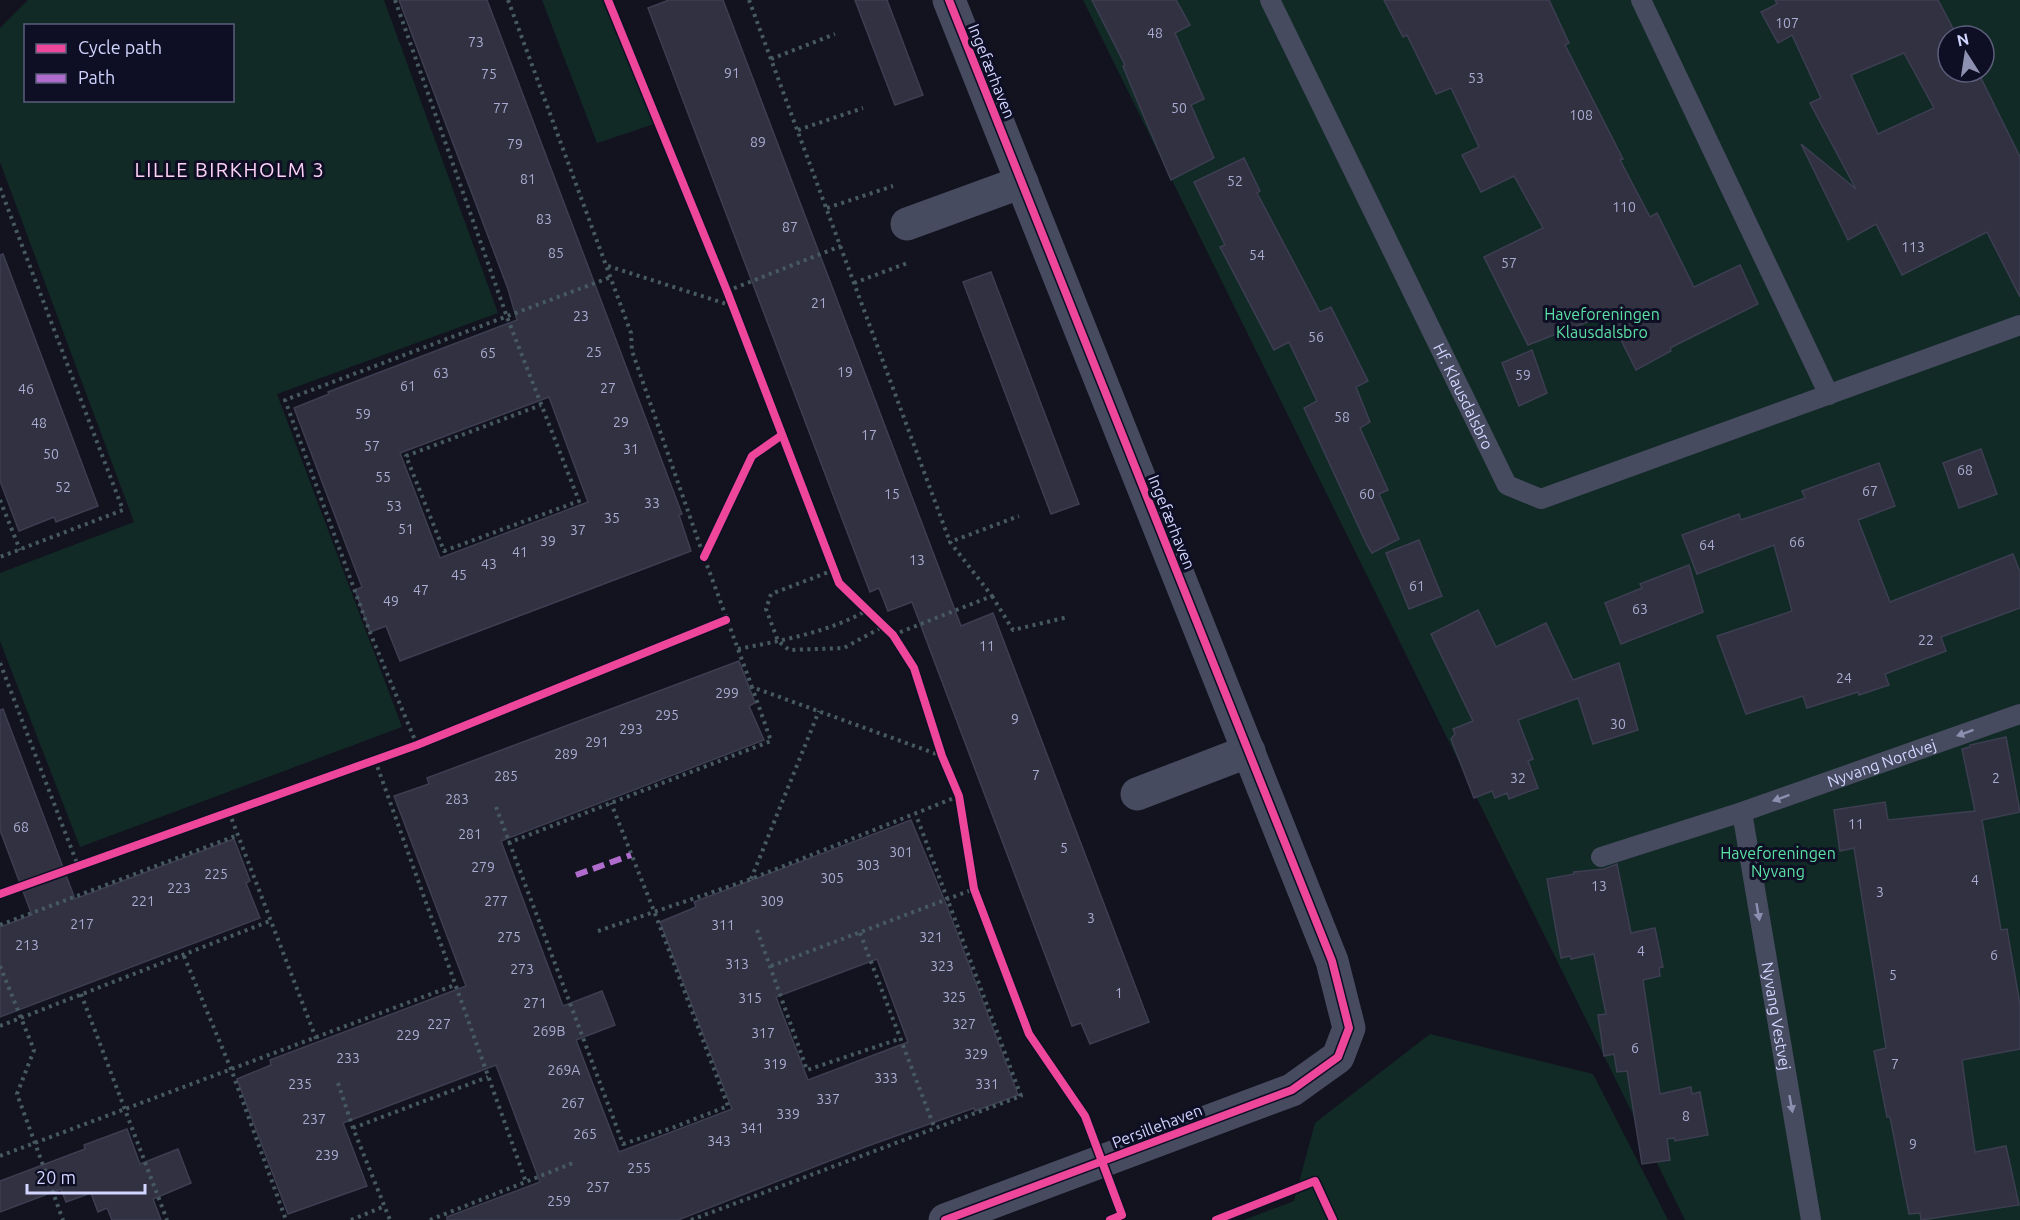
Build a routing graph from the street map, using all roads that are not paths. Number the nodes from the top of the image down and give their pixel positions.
1 (949, 0) edge
2 (1270, 0) edge
3 (1641, 0) edge
4 (1022, 183) junction
5 (908, 224) dead end
6 (2020, 325) edge
7 (1829, 395) junction
8 (2020, 714) edge
9 (1249, 751) junction
10 (1137, 794) dead end
11 (1742, 812) junction
12 (1601, 857) dead end
13 (1338, 1057) joint
14 (945, 1220) edge
15 (1811, 1220) edge

1 - 4 street, Ingefærhaven
2 - 7 lane, Hf. Klausdalsbro
3 - 7 lane
4 - 5 street
4 - 9 street, Ingefærhaven
6 - 7 lane, Hf. Klausdalsbro
8 -> 11 lane, Nyvang Nordvej
9 - 10 street
9 - 13 street, Ingefærhaven
11 - 12 lane, Nyvang Nordvej
11 -> 15 lane, Nyvang Vestvej
13 - 14 street, Persillehaven

